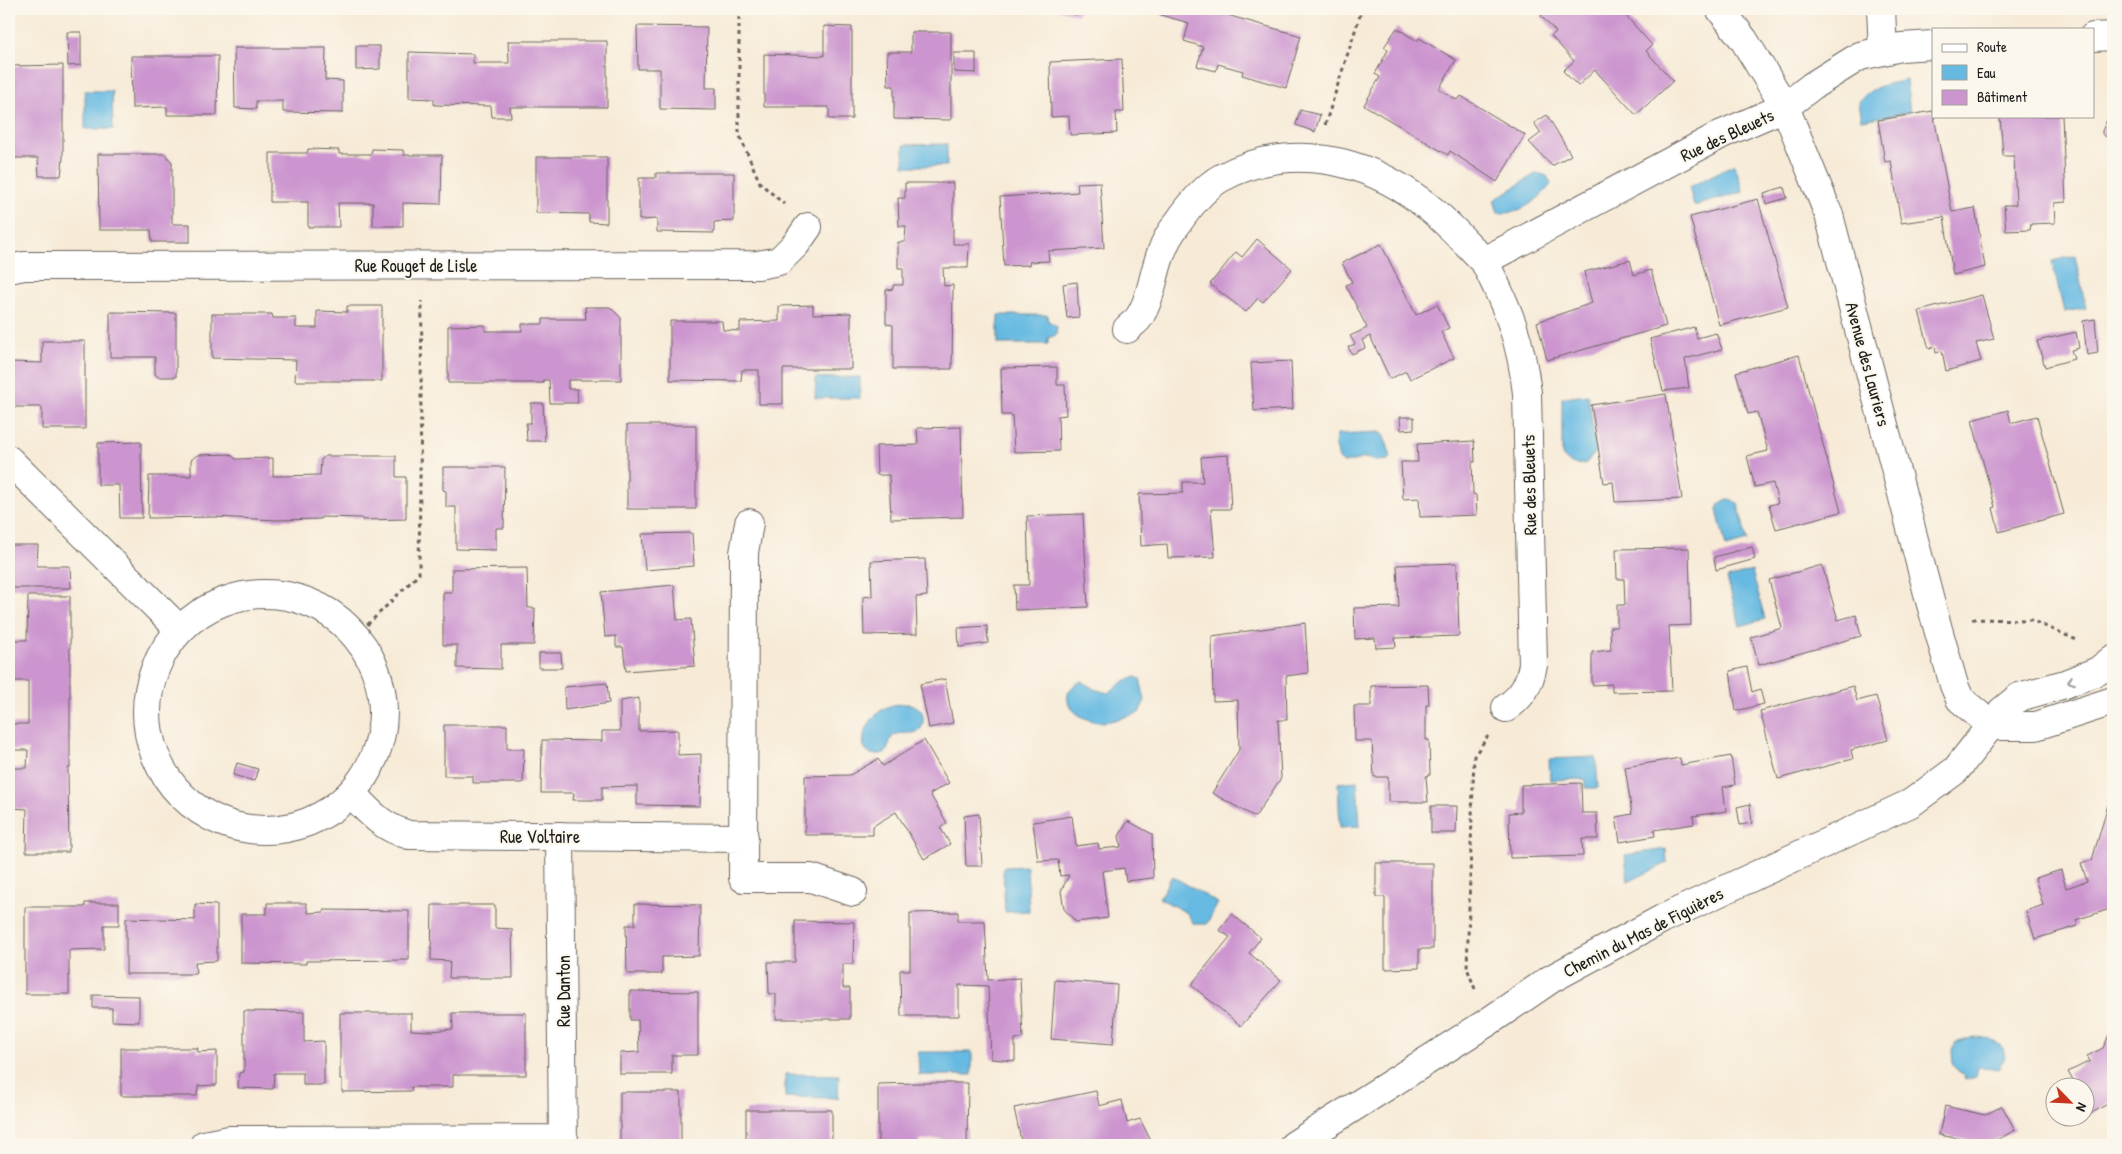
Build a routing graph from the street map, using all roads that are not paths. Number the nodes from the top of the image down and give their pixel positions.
1 (1720, 9) edge
2 (1881, 9) edge
3 (2113, 36) edge
4 (2094, 37) edge
5 (1932, 45) edge
6 (1883, 51) junction
7 (1785, 107) junction
8 (808, 227) road end
9 (1484, 261) junction
10 (9, 270) edge
11 (1127, 329) dead end
12 (9, 460) edge
13 (749, 522) dead end
14 (180, 630) junction
15 (2113, 659) edge
16 (2113, 701) edge
17 (1506, 708) road end
18 (1992, 726) junction
19 (352, 794) junction
20 (560, 836) junction
21 (744, 838) junction
22 (854, 892) dead end
23 (564, 1142) edge
24 (204, 1145) edge
25 (1294, 1145) edge

1 - 7 street, Avenue des Lauriers
2 - 6 street
3 - 4 street
5 - 6 street, Rue des Bleuets
6 - 7 street, Rue des Bleuets
7 - 9 street, Rue des Bleuets
7 - 18 street, Avenue des Lauriers
8 - 10 street, Rue Rouget de Lisle
9 - 11 street, Rue des Bleuets
9 - 17 street, Rue des Bleuets
12 - 14 street
13 - 21 street
14 - 19 street
14 - 19 street
15 -> 18 street, Chemin du Mas de Figuières
16 - 18 street
18 - 25 street, Chemin du Mas de Figuières
19 - 20 street, Rue Voltaire
20 - 21 street, Rue Voltaire
20 - 23 street, Rue Danton
21 - 22 street
23 - 24 street

